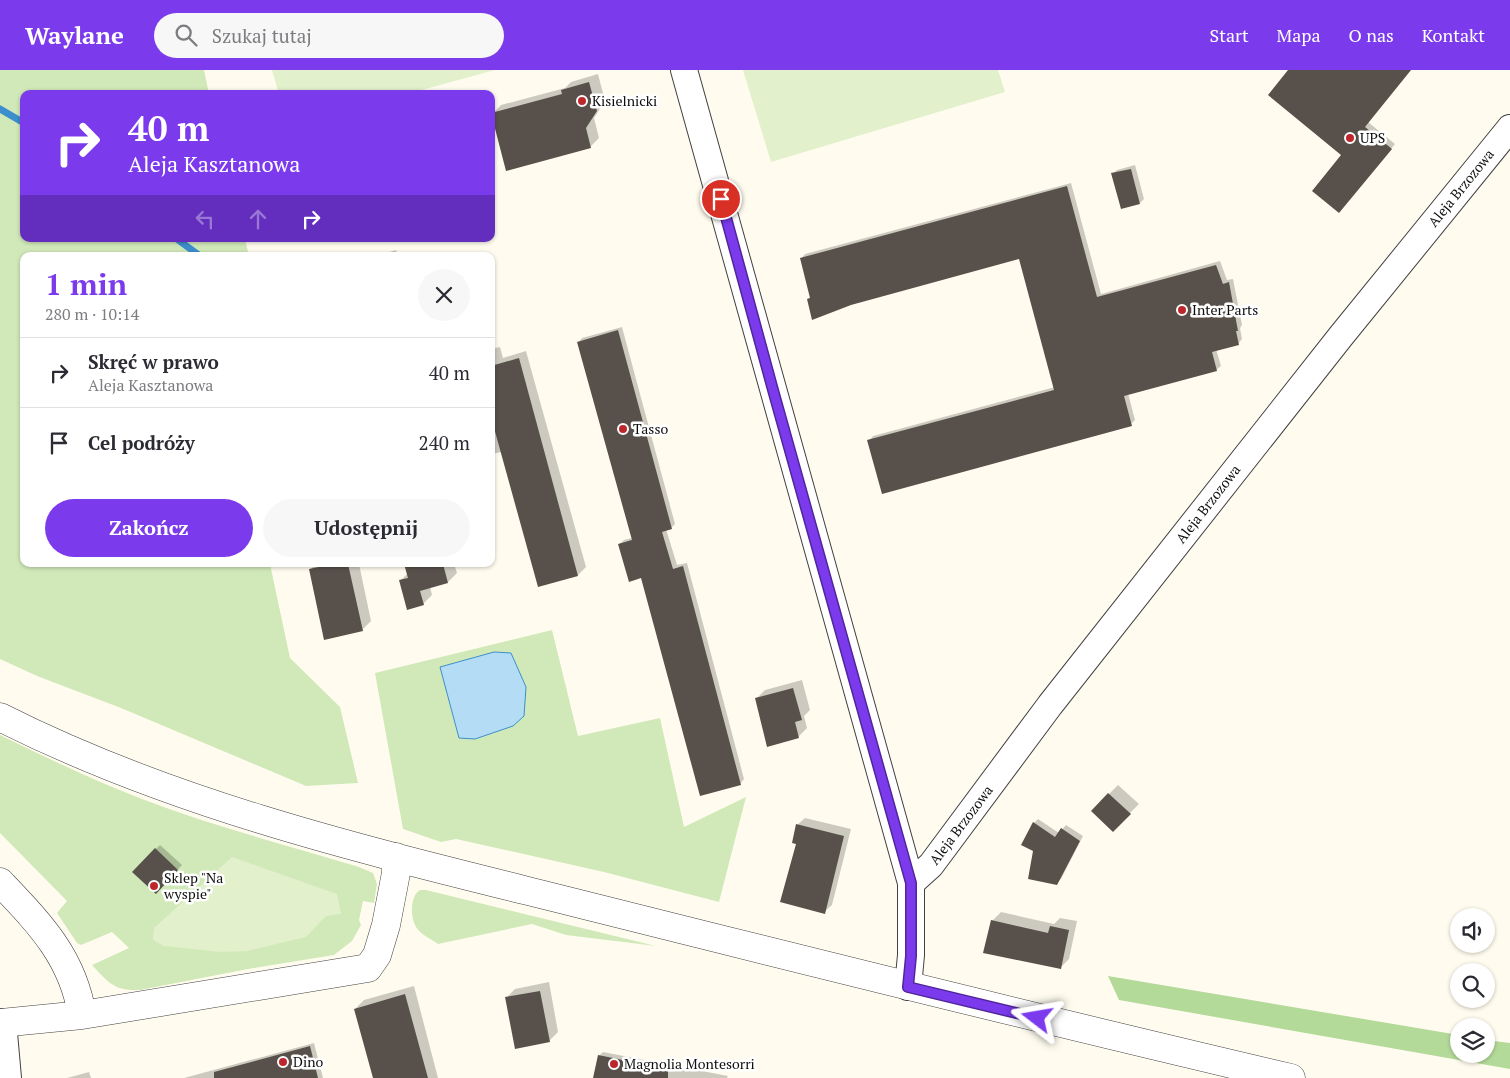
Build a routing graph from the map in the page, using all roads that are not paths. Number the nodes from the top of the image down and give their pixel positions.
1 (684, 70) edge
2 (1510, 128) edge
3 (0, 717) edge
4 (396, 857) junction
5 (0, 882) edge
6 (911, 883) junction
7 (908, 987) junction
8 (82, 1015) junction
9 (1, 1022) edge
10 (8, 1078) edge
11 (1291, 1078) edge

1 - 6 street
2 - 6 street, Aleja Brzozowa
3 - 4 street
4 - 7 street
4 - 8 street
5 - 8 street
6 - 7 street
7 - 11 street
8 - 9 street
9 - 10 street

